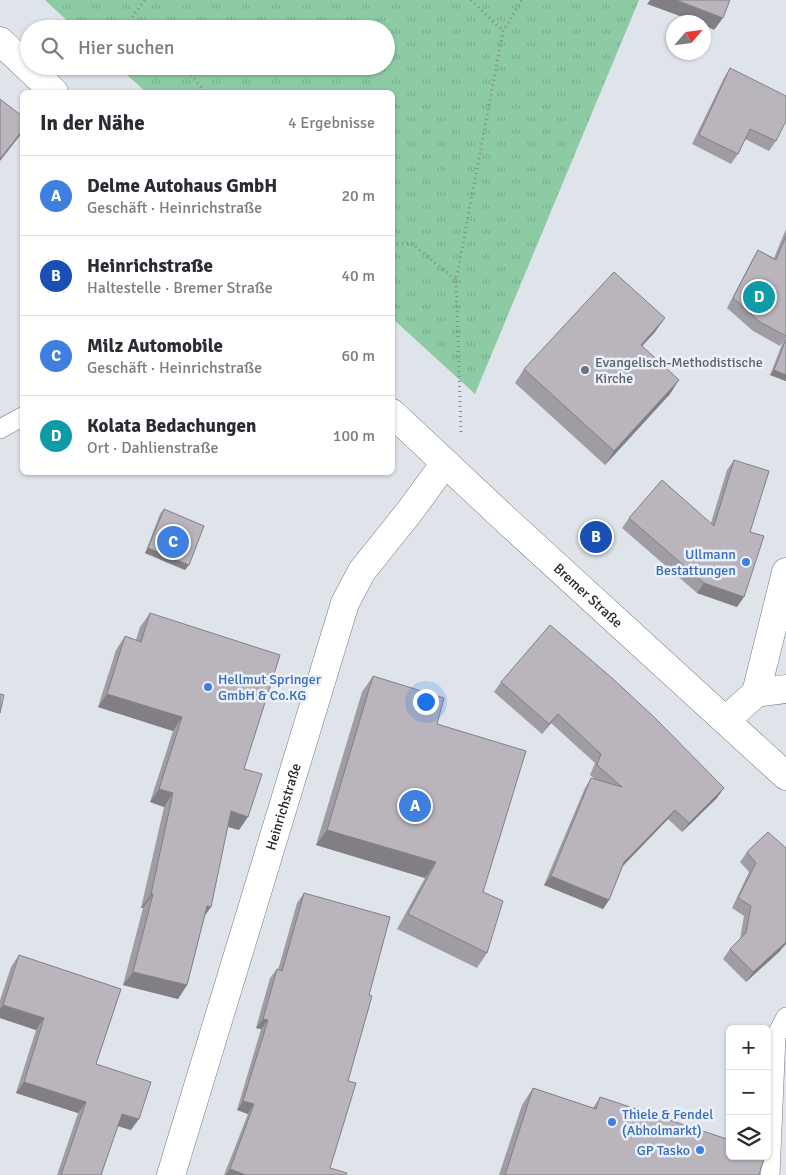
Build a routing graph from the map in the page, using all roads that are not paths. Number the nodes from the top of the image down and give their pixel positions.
1 (0, 41) edge
2 (20, 60) edge
3 (36, 75) edge
4 (52, 90) edge
5 (395, 416) edge
6 (20, 417) edge
7 (0, 429) edge
8 (445, 463) junction
9 (786, 572) edge
10 (786, 689) edge
11 (756, 694) junction
12 (726, 720) junction
13 (786, 776) edge
14 (786, 1017) edge
15 (171, 1175) edge
16 (770, 1175) edge

1 - 2 street
3 - 4 street
5 - 8 street, Bremer Straße
6 - 7 lane
8 - 12 street, Bremer Straße
8 - 15 street, Heinrichstraße
9 - 11 street
10 - 11 street
11 - 12 street
12 - 13 street, Bremer Straße
14 - 16 lane

